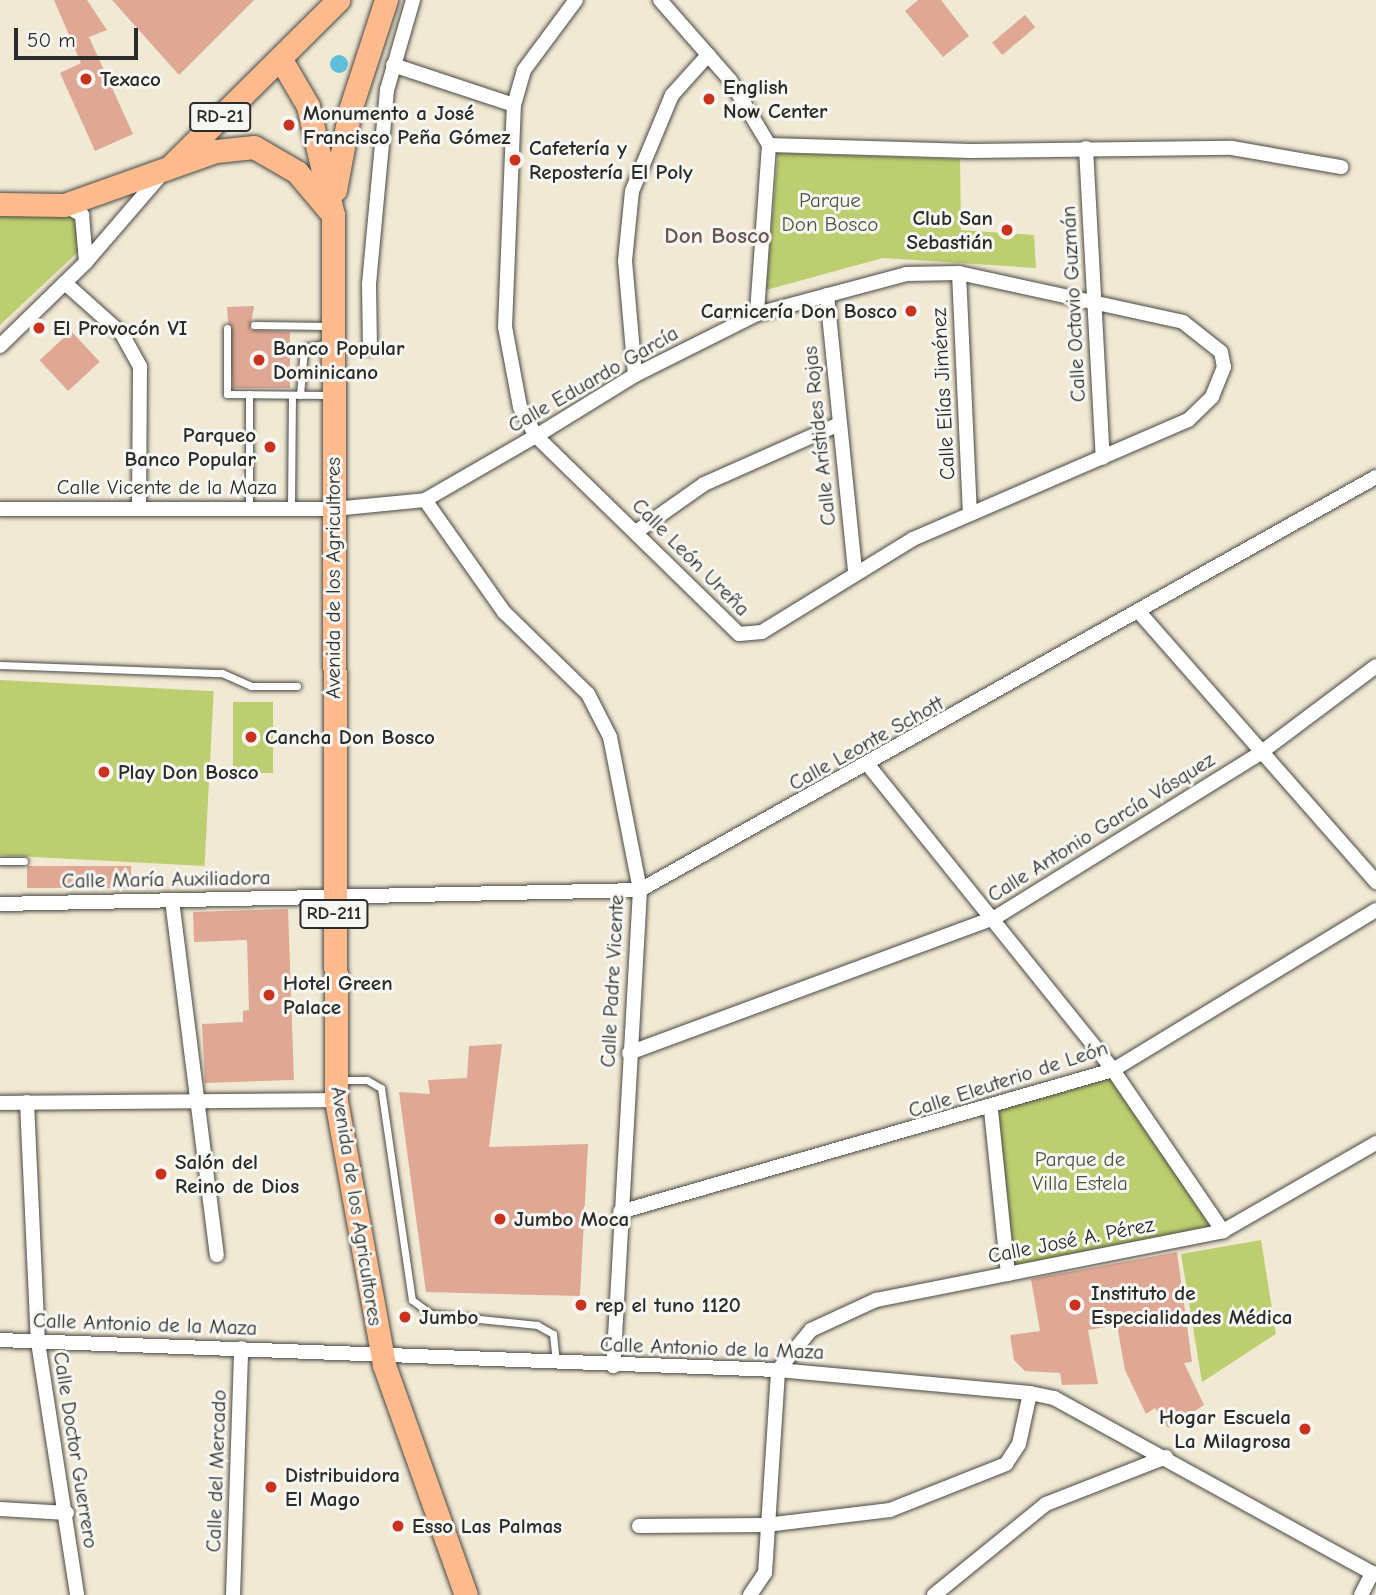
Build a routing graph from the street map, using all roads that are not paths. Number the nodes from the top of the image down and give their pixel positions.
1 (338, 0) edge
2 (386, 0) edge
3 (413, 0) edge
4 (576, 0) edge
5 (660, 0) edge
6 (708, 55) junction
7 (280, 58) junction
8 (393, 65) junction
9 (514, 105) junction
10 (769, 145) junction
11 (1086, 148) junction
12 (1341, 167) dead end
13 (160, 176) junction
14 (0, 204) edge
15 (64, 205) junction
16 (333, 211) junction
17 (86, 262) junction
18 (959, 273) junction
19 (65, 283) junction
20 (827, 295) junction
21 (1092, 300) junction
22 (757, 314) junction
23 (254, 326) dead end
24 (227, 328) dead end
25 (333, 335) junction
26 (0, 346) edge
27 (370, 348) dead end
28 (1224, 366) joint
29 (635, 375) junction
30 (249, 394) junction
31 (296, 395) junction
32 (333, 396) junction
33 (837, 425) junction
34 (536, 436) junction
35 (1103, 458) junction
36 (1376, 477) edge
37 (425, 500) junction
38 (139, 506) junction
39 (248, 507) junction
40 (291, 508) junction
41 (0, 509) edge
42 (334, 509) junction
43 (970, 514) junction
44 (636, 532) junction
45 (855, 571) junction
46 (1138, 611) junction
47 (0, 665) edge
48 (1376, 666) edge
49 (297, 686) dead end
50 (1259, 754) junction
51 (869, 766) junction
52 (0, 861) edge
53 (24, 861) dead end
54 (1376, 882) edge
55 (640, 890) junction
56 (334, 895) junction
57 (173, 900) junction
58 (0, 904) edge
59 (1376, 910) edge
60 (996, 917) junction
61 (629, 1054) junction
62 (1113, 1070) junction
63 (336, 1090) junction
64 (27, 1102) junction
65 (199, 1102) junction
66 (0, 1103) edge
67 (991, 1110) junction
68 (1376, 1143) edge
69 (620, 1212) junction
70 (1223, 1231) junction
71 (217, 1255) dead end
72 (1008, 1274) junction
73 (0, 1340) edge
74 (38, 1342) junction
75 (241, 1348) junction
76 (381, 1352) junction
77 (556, 1362) junction
78 (613, 1366) junction
79 (778, 1370) junction
80 (1030, 1393) junction
81 (1166, 1457) junction
82 (0, 1509) edge
83 (67, 1513) junction
84 (766, 1525) junction
85 (639, 1526) dead end
86 (1374, 1574) edge
87 (77, 1595) edge
88 (233, 1595) edge
89 (467, 1595) edge
90 (750, 1595) edge
91 (933, 1595) edge
92 (1361, 1595) edge

1 - 7 main road, RD-21
2 - 16 main road
3 - 8 street
4 - 9 street, Calle León Ureña
5 - 6 street
6 - 10 street
6 - 29 street
7 - 13 main road, RD-21
7 - 16 main road, Avenida de los Agricultores / RD-211
8 - 9 street
8 - 27 street
9 - 34 street, Calle León Ureña
10 - 11 street
10 - 22 street
11 - 12 street
11 - 21 street, Calle Octavio Guzmán
13 - 15 main road, RD-21
13 - 16 main road
13 - 17 street
14 - 15 main road, RD-21
15 - 17 street
16 - 25 main road, Avenida de los Agricultores / RD-211
17 - 19 street
18 - 20 street, Calle Eduardo García
18 - 21 street, Calle Eduardo García
18 - 43 street, Calle Elías Jiménez
19 - 26 street
19 - 38 street
20 - 22 street, Calle Eduardo García
20 - 33 street, Calle Arístides Rojas
21 - 28 street, Calle Eduardo García
21 - 35 street, Calle Octavio Guzmán
22 - 29 street, Calle Eduardo García
23 - 25 lane
24 - 30 lane
25 - 31 lane
25 - 32 main road, Avenida de los Agricultores / RD-211
28 - 35 street, Calle León Ureña
29 - 34 street, Calle Eduardo García
30 - 31 lane
30 - 39 lane
31 - 32 lane
31 - 40 lane
32 - 42 main road, Avenida de los Agricultores / RD-211
33 - 44 street
33 - 45 street, Calle Arístides Rojas
34 - 37 street, Calle Eduardo García
34 - 44 street, Calle León Ureña
35 - 43 street, Calle León Ureña
36 - 46 street, Calle Leonte Schott
37 - 42 street, Calle Eduardo García
37 - 55 street, Calle Padre Vicente
38 - 39 street, Calle Vicente de la Maza
38 - 41 street, Calle Vicente de la Maza
39 - 40 street, Calle Vicente de la Maza
40 - 42 street, Calle Vicente de la Maza
42 - 56 main road, Avenida de los Agricultores / RD-211
43 - 45 street, Calle León Ureña
44 - 45 street, Calle León Ureña
46 - 50 street
46 - 51 street, Calle Leonte Schott
47 - 49 lane
48 - 50 street, Calle Antonio García Vásquez
50 - 54 street
50 - 60 street, Calle Antonio García Vásquez
51 - 55 street, Calle Leonte Schott
51 - 60 street
52 - 53 lane
55 - 56 street, Calle Leonte Schott
55 - 61 street, Calle Padre Vicente
56 - 57 street, Calle María Auxiliadora
56 - 63 main road, Avenida de los Agricultores / RD-211
57 - 58 street, Calle María Auxiliadora
57 - 65 street
59 - 62 street, Calle Eleuterio de León
60 - 61 street, Calle Antonio García Vásquez
60 - 62 street
61 - 69 street, Calle Padre Vicente
62 - 67 street, Calle Eleuterio de León
62 - 70 street
63 - 65 street
63 - 76 main road, Avenida de los Agricultores / RD-211
63 - 77 lane
64 - 65 street
64 - 66 street
64 - 74 street, Calle Doctor Guerrero
65 - 71 street
67 - 69 street, Calle Eleuterio de León
67 - 72 street
68 - 70 street, Calle José A. Pérez
69 - 78 street, Calle Padre Vicente
70 - 72 street, Calle José A. Pérez
72 - 79 street, Calle José A. Pérez
73 - 74 street, Calle Antonio de la Maza
74 - 75 street, Calle Antonio de la Maza
74 - 83 street, Calle Doctor Guerrero
75 - 76 street, Calle Antonio de la Maza
75 - 88 street, Calle del Mercado
76 - 77 street, Calle Antonio de la Maza
76 - 89 main road, Avenida de los Agricultores / RD-211
77 - 78 street, Calle Antonio de la Maza
78 - 79 street, Calle Antonio de la Maza
79 - 80 street, Calle Antonio de la Maza
79 - 84 street
80 - 81 street, Calle Antonio de la Maza
80 - 84 street
81 - 86 street, Calle Antonio de la Maza
81 - 91 street
82 - 83 street
83 - 87 street, Calle Doctor Guerrero
84 - 85 street
84 - 90 street
86 - 92 street

